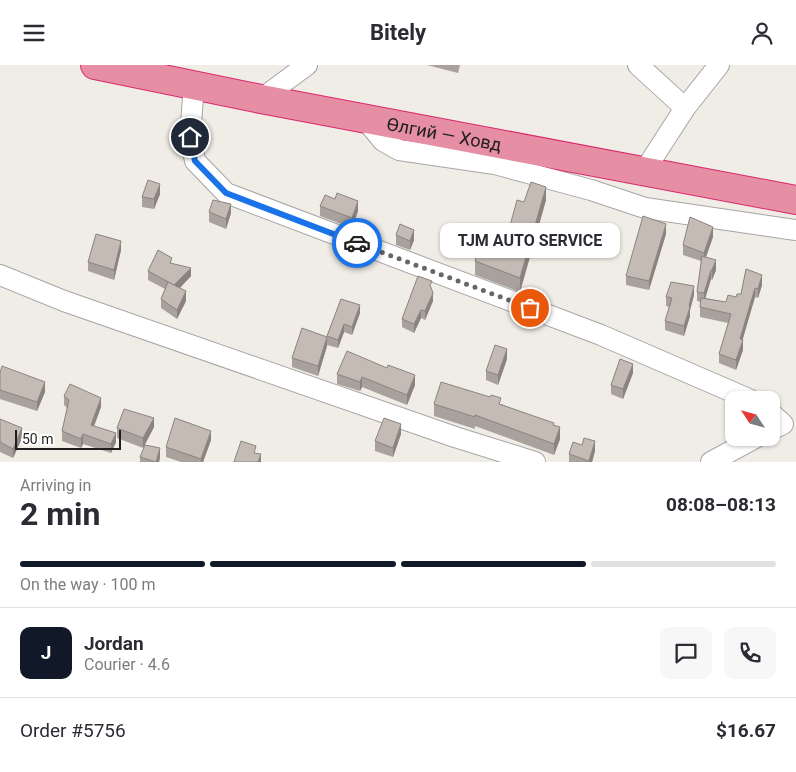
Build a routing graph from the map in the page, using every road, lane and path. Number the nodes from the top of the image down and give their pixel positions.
1 (95, 65) edge
2 (307, 65) edge
3 (638, 65) edge
4 (719, 65) edge
5 (194, 85) junction
6 (261, 99) junction
7 (685, 108) junction
8 (364, 117) junction
9 (645, 170) junction
10 (796, 200) edge
11 (796, 230) edge
12 (0, 275) edge
13 (730, 391) edge
14 (741, 446) edge
15 (749, 446) edge
16 (535, 462) edge
17 (711, 462) edge
18 (740, 462) edge

1 - 5 highway, Өлгий — Ховд
2 - 6 street
3 - 7 street
4 - 7 street
5 - 6 highway, Өлгий — Ховд
5 - 13 street
6 - 8 highway, Өлгий — Ховд
7 - 9 street
8 - 9 highway, Өлгий — Ховд
8 - 11 street
9 - 10 highway, Өлгий — Ховд
12 - 16 street
14 - 17 street
15 - 18 street

